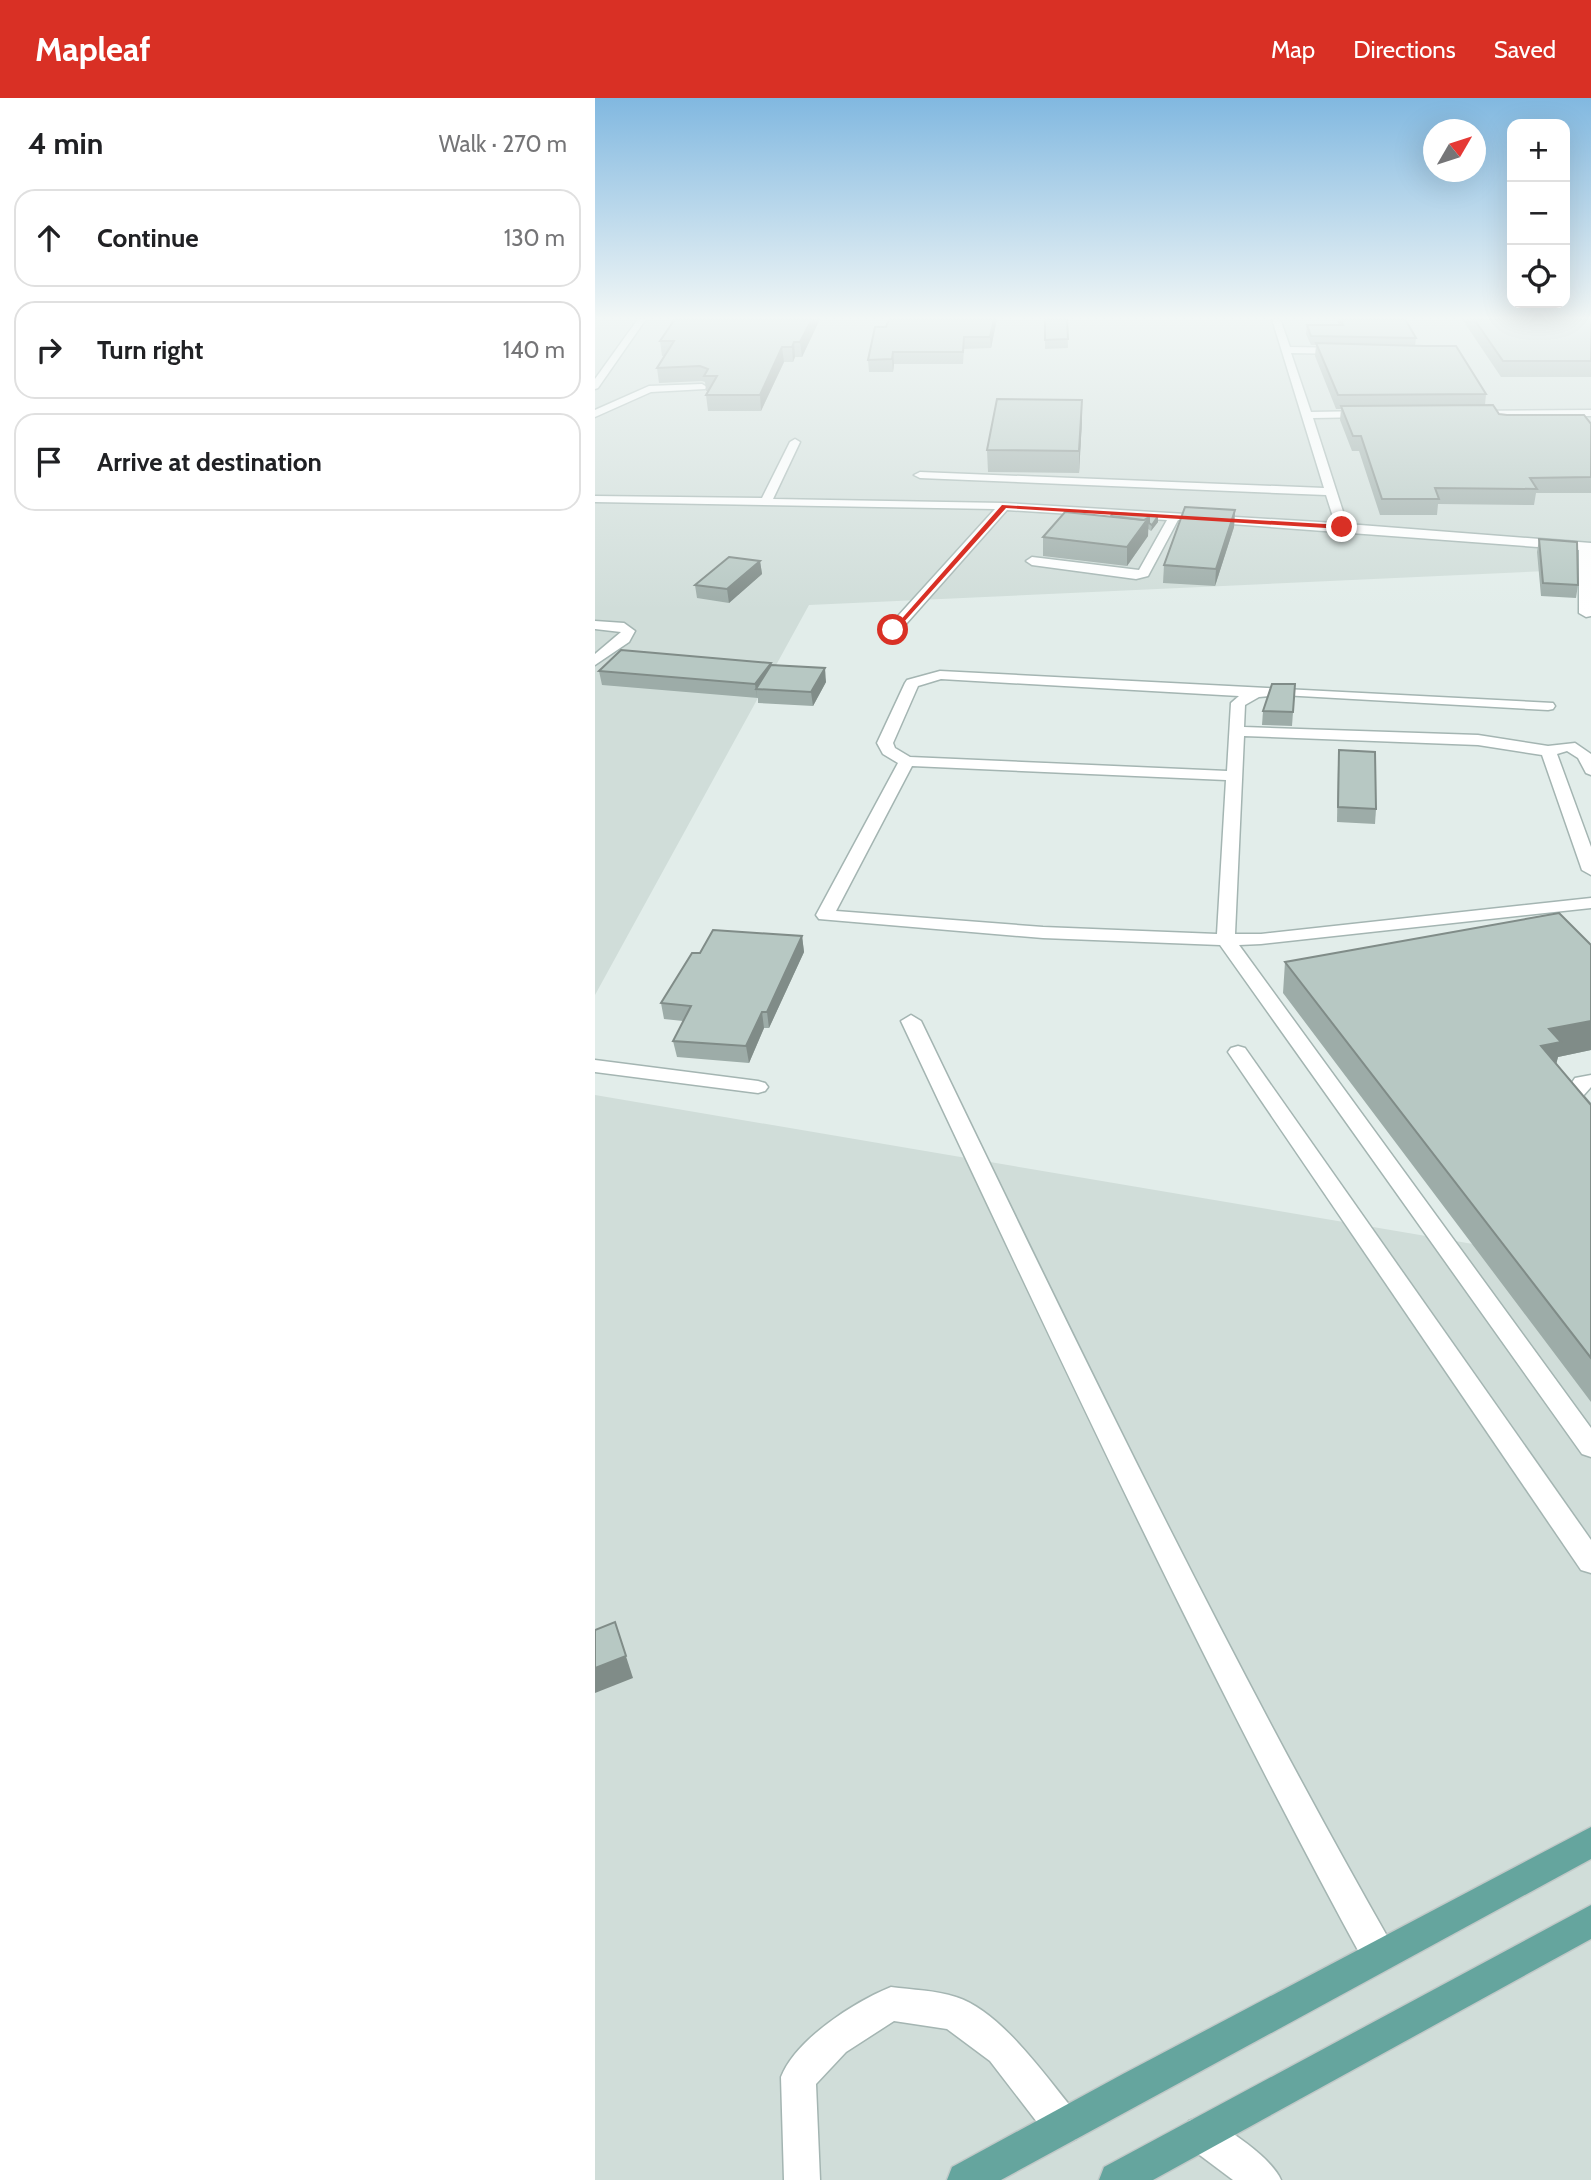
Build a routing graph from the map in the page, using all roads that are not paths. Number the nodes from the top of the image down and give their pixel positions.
1 (1309, 416) edge
2 (795, 442) dead end
3 (920, 475) dead end
4 (1329, 492) junction
5 (595, 499) edge
6 (766, 502) junction
7 (1004, 506) junction
8 (1088, 512) junction
9 (1174, 517) junction
10 (1060, 523) edge
11 (1342, 527) junction
12 (1588, 547) edge
13 (1032, 561) dead end
14 (1586, 613) dead end
15 (595, 625) edge
16 (893, 630) dead end
17 (595, 661) edge
18 (1256, 693) junction
19 (1548, 706) dead end
20 (1237, 731) junction
21 (1548, 751) junction
22 (907, 761) junction
23 (1591, 770) edge
24 (1235, 776) junction
25 (1591, 870) edge
26 (1591, 903) edge
27 (1226, 940) junction
28 (911, 1021) dead end
29 (1238, 1052) dead end
30 (595, 1066) edge
31 (1591, 1081) edge
32 (758, 1087) dead end
33 (1591, 1117) edge
34 (1591, 1447) edge
35 (1591, 1562) edge
36 (1591, 1842) edge
37 (1591, 1921) edge
38 (1379, 1955) junction
39 (1063, 2126) junction
40 (1202, 2134) junction
41 (802, 2180) edge
42 (965, 2180) edge
43 (1118, 2180) edge
44 (1263, 2180) edge

1 - 4 street
2 - 6 street
3 - 4 street
4 - 11 street
5 - 6 street
6 - 7 street
7 - 8 street
7 - 16 street
8 - 9 street
8 - 10 street
9 - 11 street
9 - 13 street
11 - 12 street
12 - 14 street
15 - 17 street
18 - 19 street
18 - 20 street
18 - 22 street
20 - 21 street
20 - 24 street
21 - 23 street
21 - 25 street
22 - 24 street
22 - 27 street
24 - 27 street
26 - 27 street
27 - 34 street
28 - 38 street
29 - 35 street
30 - 32 street
31 - 33 street
36 - 38 main road
37 - 40 main road
38 - 39 main road
39 - 41 street
39 - 42 main road
40 - 43 main road
40 - 44 street

